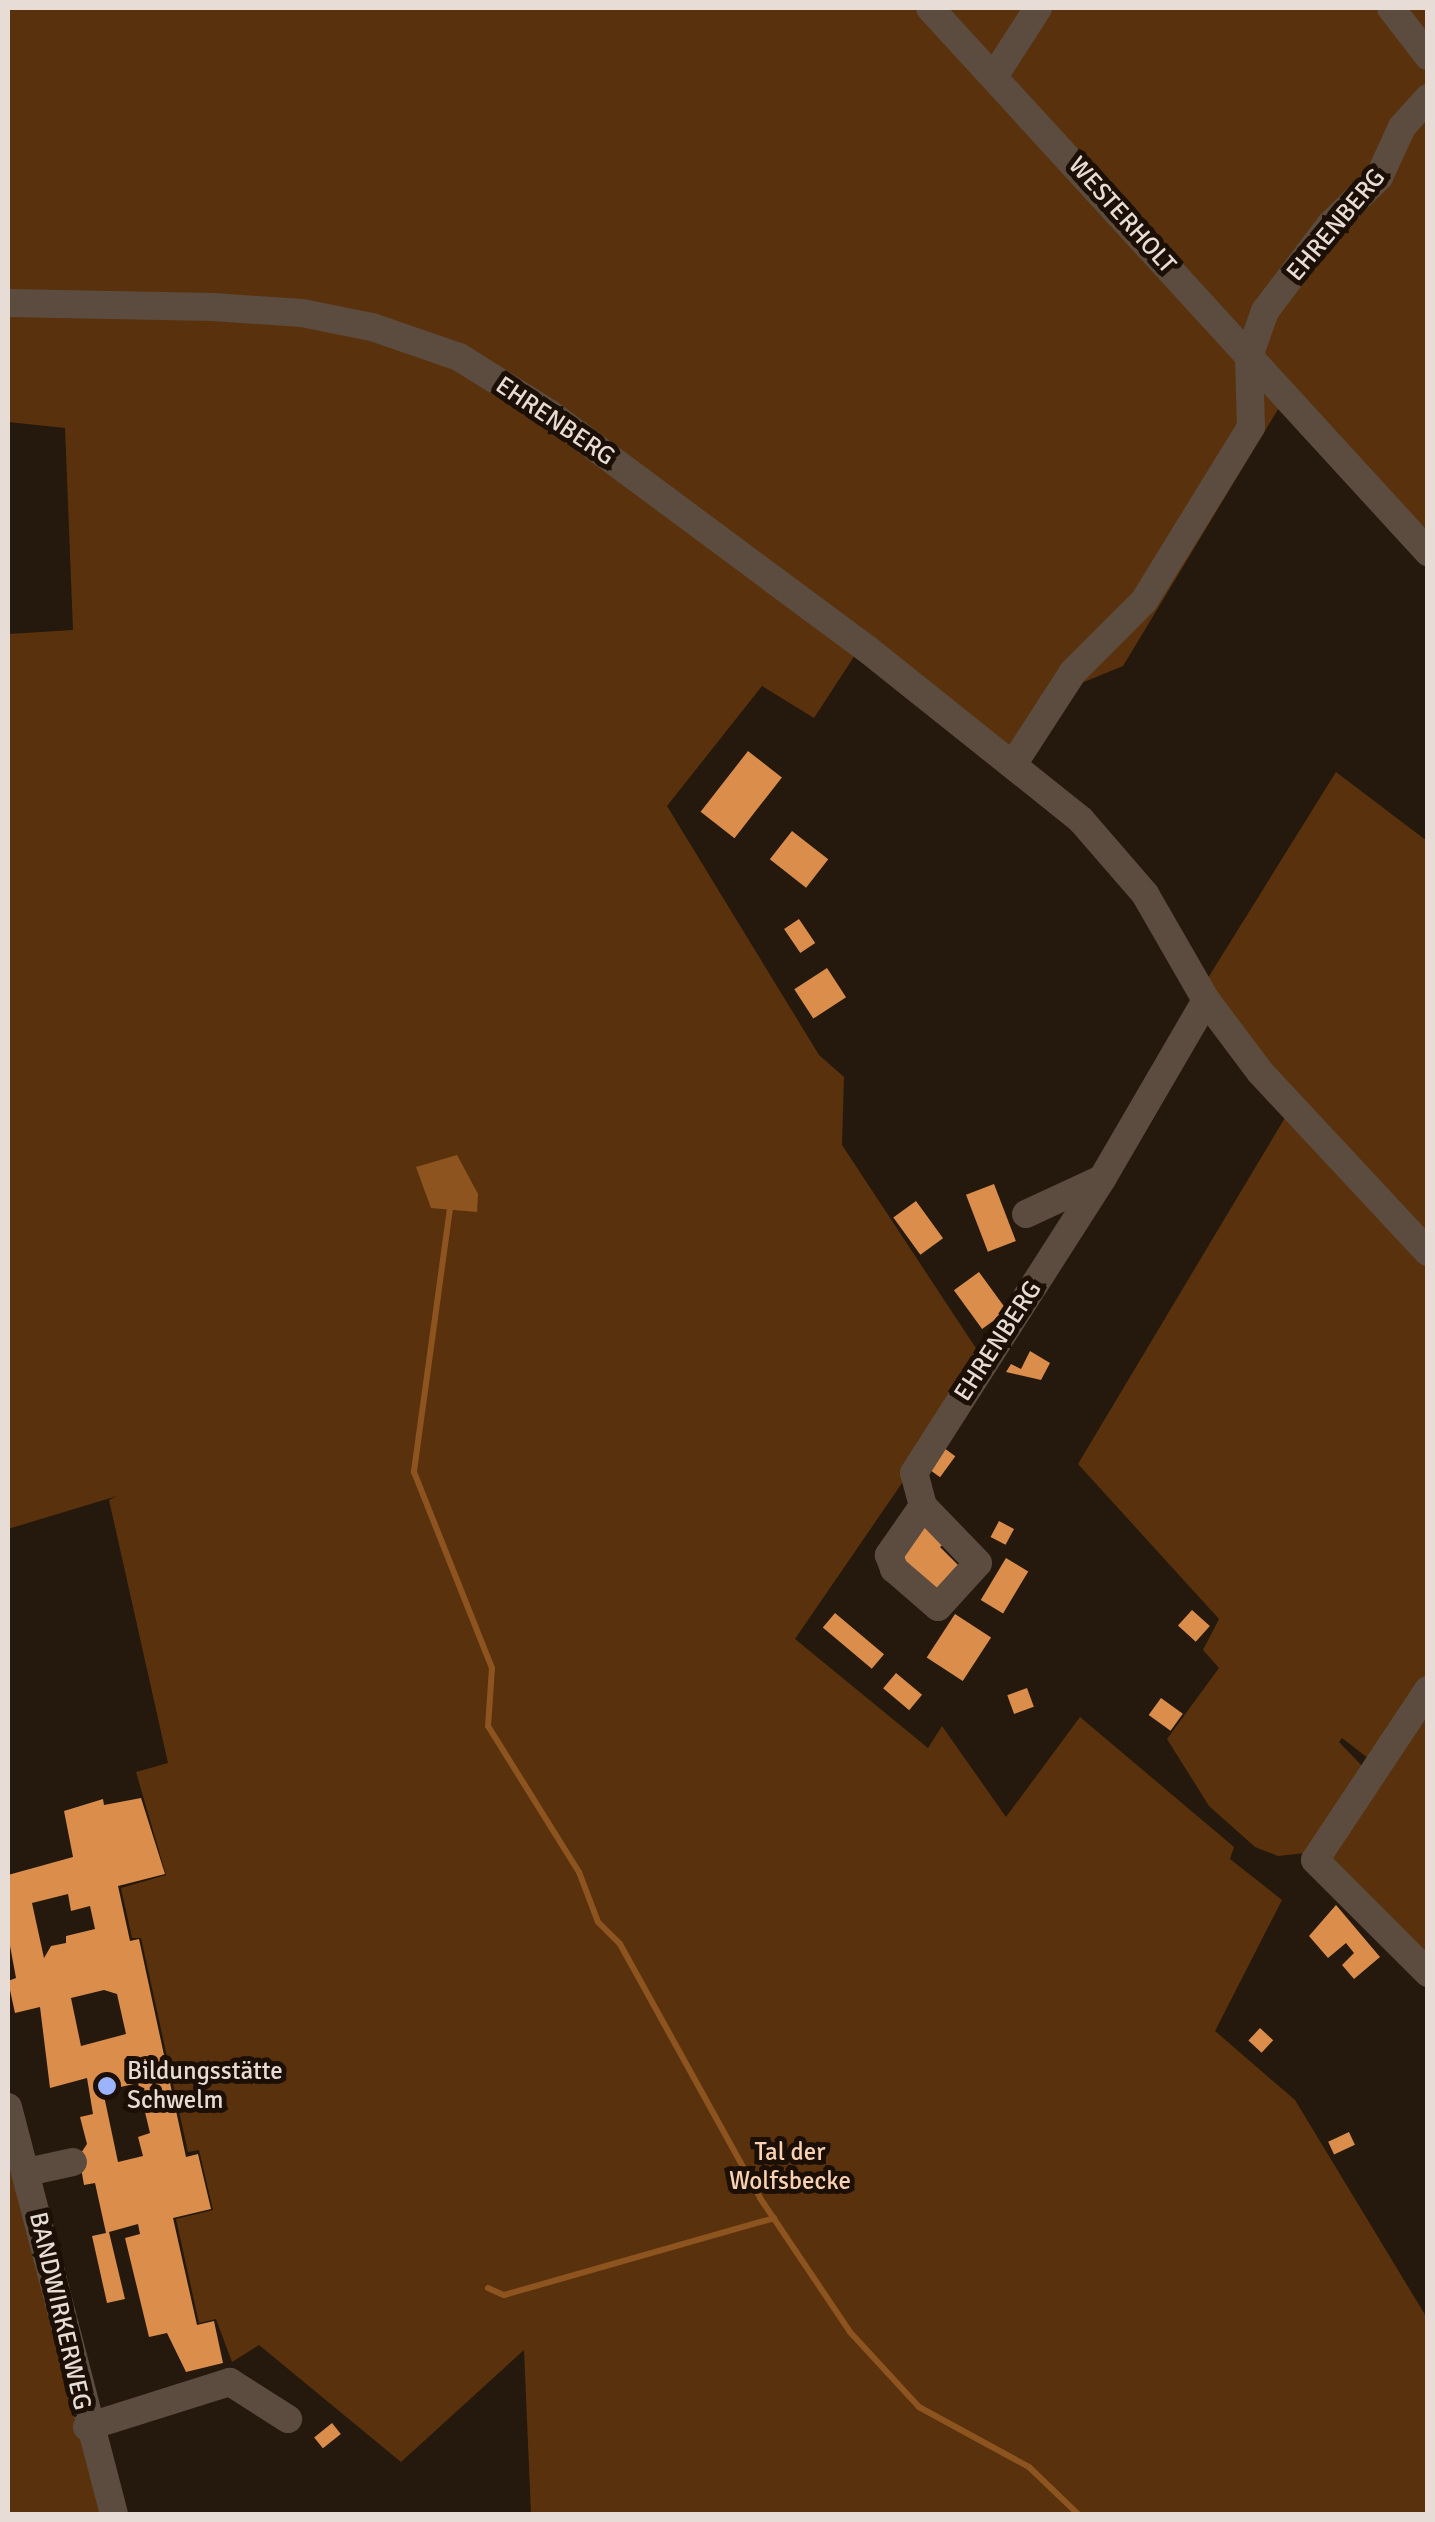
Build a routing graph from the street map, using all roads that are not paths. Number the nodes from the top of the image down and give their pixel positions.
1 (930, 8) edge
2 (1038, 8) edge
3 (1391, 8) edge
4 (1428, 56) edge
5 (994, 75) junction
6 (1428, 98) edge
7 (8, 303) edge
8 (1249, 356) junction
9 (1428, 552) edge
10 (1014, 763) junction
11 (1206, 1000) junction
12 (1102, 1178) junction
13 (1026, 1214) dead end
14 (1428, 1252) edge
15 (923, 1506) dead end
16 (1428, 1690) edge
17 (1428, 1973) edge
18 (8, 2107) edge
19 (73, 2162) dead end
20 (27, 2172) junction
21 (288, 2419) dead end
22 (87, 2426) junction
23 (114, 2514) edge

1 - 5 street, WESTERHOLT
2 - 5 street
3 - 4 street
5 - 8 street, WESTERHOLT
6 - 8 street, EHRENBERG
7 - 10 street, EHRENBERG
8 - 9 street
8 - 10 street, EHRENBERG
10 - 11 street, EHRENBERG
11 - 12 street, EHRENBERG
11 - 14 street, EHRENBERG
12 - 13 street
12 - 15 street, EHRENBERG
16 - 17 street
18 - 20 street, BANDWIRKERWEG
19 - 20 street
20 - 22 street, BANDWIRKERWEG
21 - 22 street
22 - 23 street, BANDWIRKERWEG

